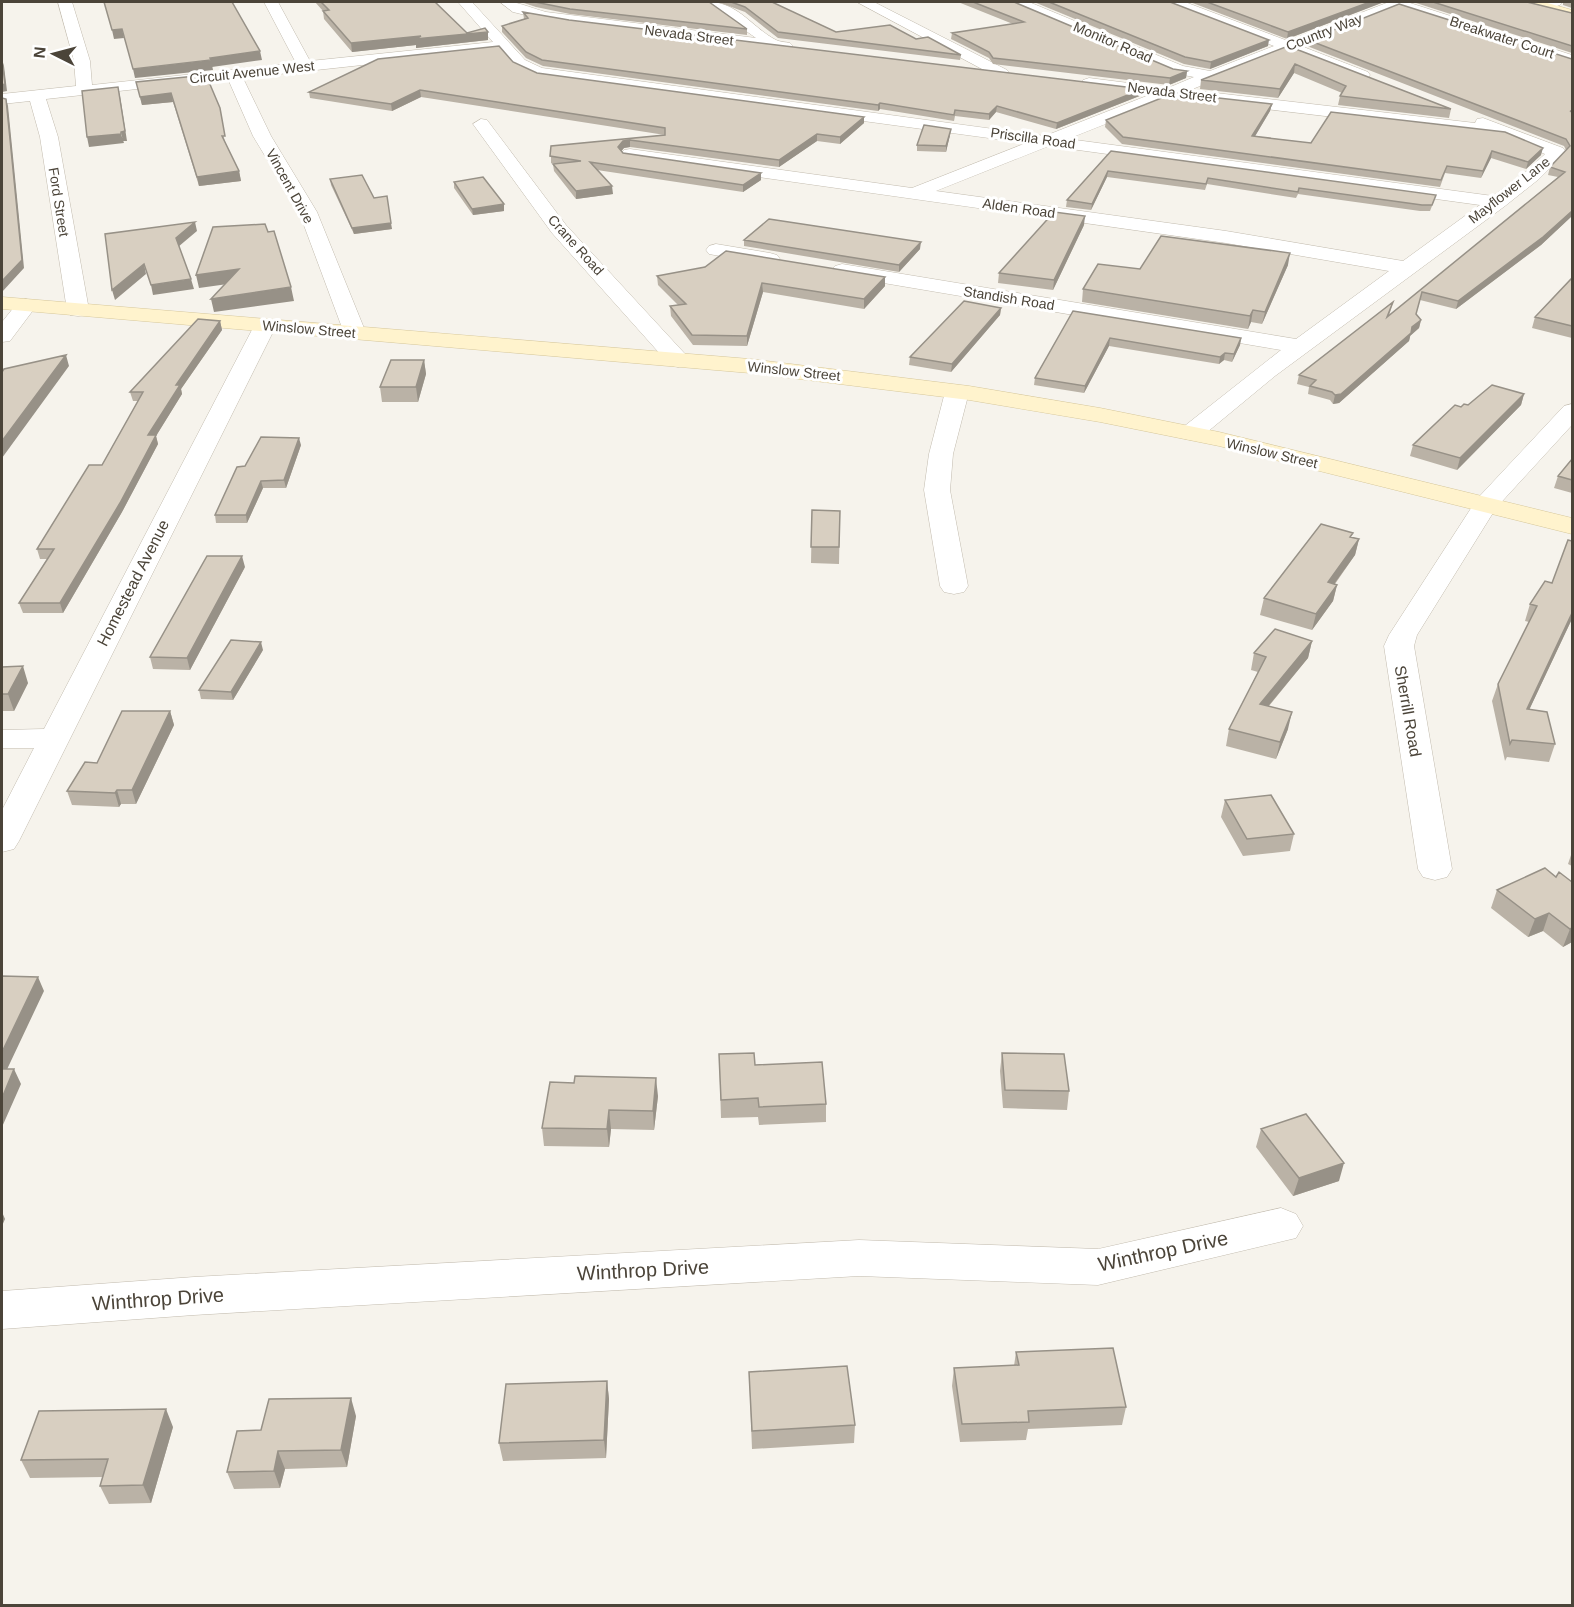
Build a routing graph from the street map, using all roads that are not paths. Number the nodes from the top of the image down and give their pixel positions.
1 (65, 2) edge
2 (271, 2) edge
3 (465, 2) edge
4 (507, 2) edge
5 (712, 2) edge
6 (864, 2) edge
7 (1018, 2) edge
8 (1174, 2) edge
9 (1399, 2) edge
10 (1543, 3) edge
11 (1349, 8) edge
12 (1572, 14) edge
13 (1369, 15) junction
14 (503, 45) junction
15 (773, 45) junction
16 (1289, 46) junction
17 (796, 48) edge
18 (1572, 60) edge
19 (305, 66) junction
20 (955, 67) edge
21 (1001, 73) junction
22 (233, 74) junction
23 (1019, 75) edge
24 (1211, 76) junction
25 (1374, 80) edge
26 (1076, 81) edge
27 (84, 90) junction
28 (1170, 92) junction
29 (37, 95) junction
30 (2, 99) edge
31 (1438, 106) edge
32 (481, 124) dead end
33 (1503, 132) junction
34 (1051, 141) junction
35 (630, 154) edge
36 (1564, 155) edge
37 (913, 194) junction
38 (1498, 202) junction
39 (716, 250) dead end
40 (794, 262) edge
41 (827, 268) edge
42 (1406, 268) junction
43 (2, 303) edge
44 (26, 305) junction
45 (78, 310) junction
46 (266, 326) junction
47 (356, 333) junction
48 (2, 336) edge
49 (1302, 347) junction
50 (678, 360) junction
51 (957, 392) junction
52 (1572, 411) edge
53 (1191, 434) junction
54 (1486, 504) junction
55 (1572, 526) edge
56 (954, 586) dead end
57 (55, 738) junction
58 (2, 739) edge
59 (2, 841) edge
60 (1435, 869) dead end
61 (1281, 1226) dead end
62 (2, 1310) edge

1 - 27 street
2 - 19 street
3 - 14 street, Priscilla Road
4 - 15 street, Nevada Street
5 - 15 street
6 - 21 street
7 - 24 street, Monitor Road
8 - 16 street
9 - 13 street, Country Way
9 - 18 street, Breakwater Court
10 - 12 street
11 - 13 street
13 - 16 street, Country Way
14 - 19 street, Circuit Avenue West
14 - 34 street, Priscilla Road
15 - 17 street, Nevada Street
16 - 24 street, Country Way
16 - 25 street
19 - 22 street, Circuit Avenue West
20 - 21 street
21 - 23 street
22 - 27 street, Circuit Avenue West
22 - 47 street, Vincent Drive
24 - 28 street, Country Way
26 - 28 street, Nevada Street
27 - 29 street, Circuit Avenue West
28 - 33 street, Nevada Street
28 - 34 street, Country Way
29 - 30 street, Circuit Avenue West
29 - 45 street, Ford Street
31 - 33 street, Mayflower Lane
32 - 50 street, Crane Road
33 - 36 street, Mayflower Lane
34 - 37 street, Country Way
34 - 38 street, Priscilla Road
35 - 37 street, Alden Road
36 - 38 street, Mayflower Lane
37 - 42 street, Alden Road
38 - 42 street, Mayflower Lane
39 - 40 street
41 - 49 street, Standish Road
42 - 49 street, Mayflower Lane
43 - 44 street, Winslow Street
44 - 45 street, Winslow Street
44 - 48 street
45 - 46 street, Winslow Street
46 - 47 street, Winslow Street
46 - 57 street, Homestead Avenue
47 - 50 street, Winslow Street
49 - 53 street, Mayflower Lane
50 - 51 street, Winslow Street
51 - 53 street, Winslow Street
51 - 56 street
52 - 54 street, Sherrill Road
53 - 54 street, Winslow Street
54 - 55 street, Winslow Street
54 - 60 street, Sherrill Road
57 - 58 street
57 - 59 street, Homestead Avenue
61 - 62 street, Winthrop Drive

